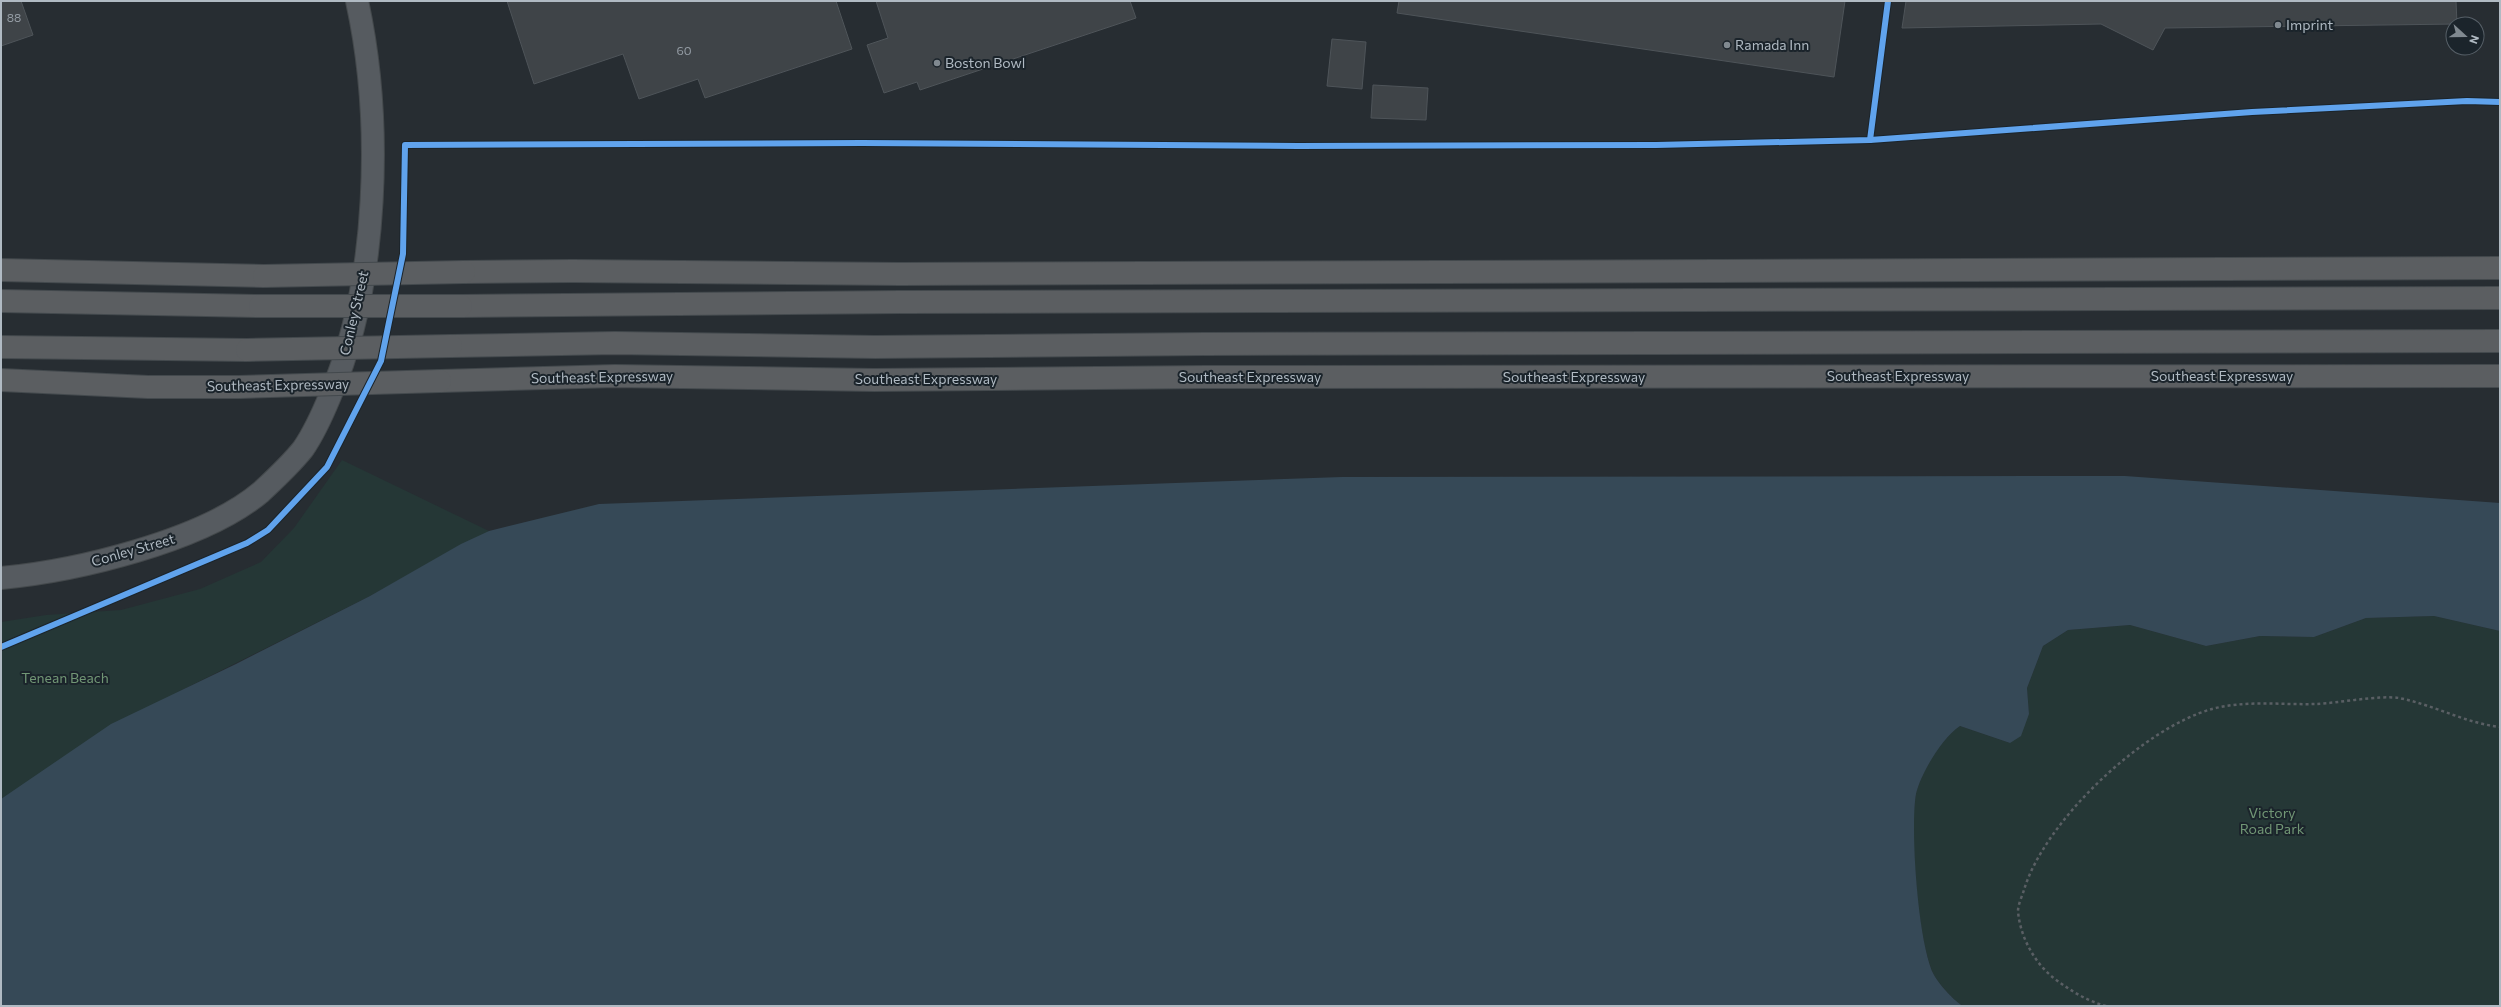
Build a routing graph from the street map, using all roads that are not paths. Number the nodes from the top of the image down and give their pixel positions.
1 (357, 1) edge
2 (2500, 268) edge
3 (1, 270) edge
4 (2500, 298) edge
5 (1, 301) edge
6 (2500, 340) edge
7 (1, 347) edge
8 (2500, 376) edge
9 (1, 380) edge
10 (1, 578) edge

1 - 10 street, Conley Street
2 - 3 highway, bridge
4 - 5 highway, bridge
6 - 7 highway, bridge
8 - 9 highway, Southeast Expressway, bridge

